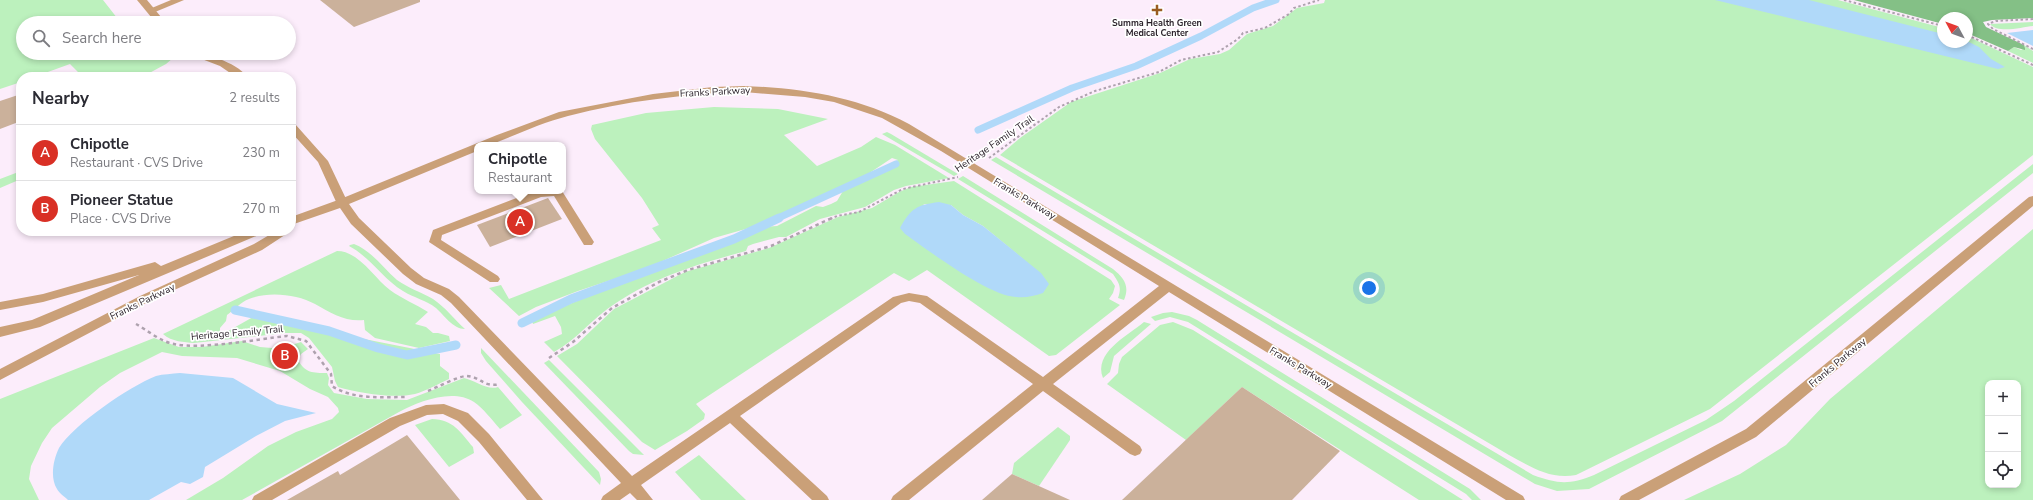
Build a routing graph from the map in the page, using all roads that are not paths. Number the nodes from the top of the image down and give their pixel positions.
1 (142, 0) edge
2 (180, 0) edge
3 (152, 10) junction
4 (156, 16) edge
5 (211, 60) edge
6 (235, 72) edge
7 (296, 131) edge
8 (488, 142) edge
9 (474, 148) edge
10 (539, 194) edge
11 (558, 194) edge
12 (2033, 200) edge
13 (342, 203) junction
14 (311, 215) junction
15 (296, 220) edge
16 (296, 224) edge
17 (244, 236) edge
18 (277, 236) edge
19 (588, 242) dead end
20 (199, 254) junction
21 (494, 279) dead end
22 (1168, 286) junction
23 (0, 306) edge
24 (0, 332) edge
25 (0, 375) edge
26 (1043, 384) junction
27 (730, 416) junction
28 (1135, 450) dead end
29 (631, 484) junction
30 (259, 500) edge
31 (536, 500) edge
32 (608, 500) edge
33 (646, 500) edge
34 (822, 500) edge
35 (898, 500) edge
36 (1518, 500) edge
37 (1626, 500) edge

1 - 3 street
2 - 3 street
3 - 4 street
5 - 6 street
7 - 13 street
8 - 22 street, Franks Parkway
9 - 13 street
10 - 21 street
11 - 19 street
12 - 37 street, Franks Parkway
13 - 14 street
13 - 29 street
14 - 15 street
14 - 16 street
17 - 20 street, Franks Parkway
18 - 25 street, Franks Parkway
20 - 23 street
20 - 24 street, Franks Parkway
22 - 26 street
22 - 36 street, Franks Parkway
26 - 27 street
26 - 28 street
26 - 35 street
27 - 29 street
27 - 34 street
29 - 32 street
29 - 33 street
30 - 31 street

